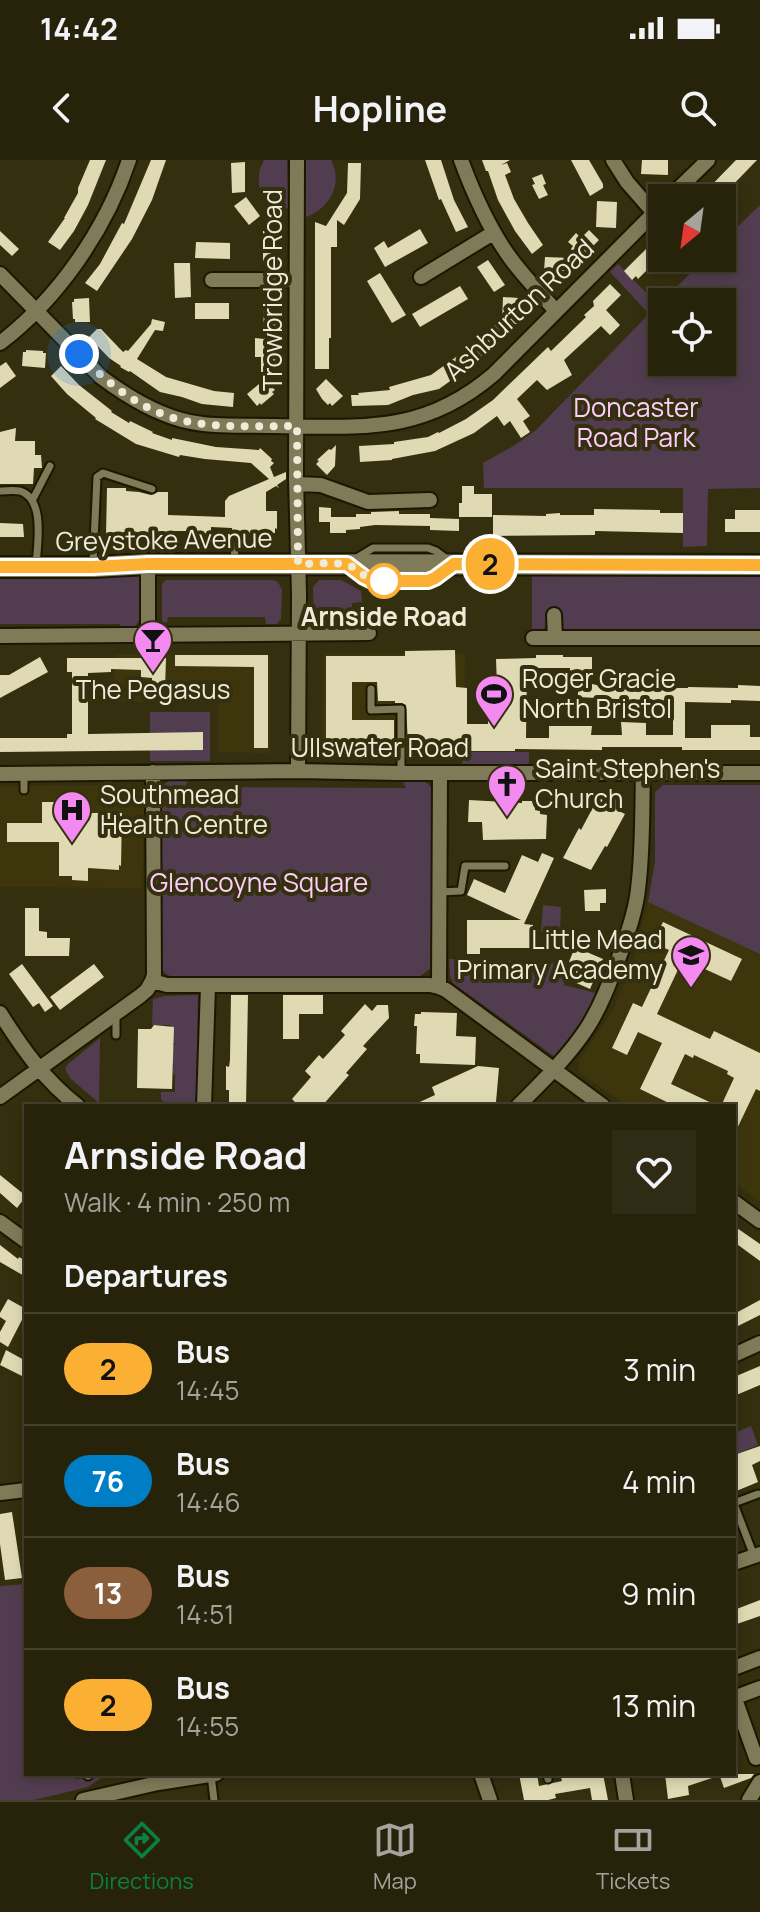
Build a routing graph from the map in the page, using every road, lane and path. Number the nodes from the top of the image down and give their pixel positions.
1 (129, 160) edge
2 (297, 160) edge
3 (461, 160) edge
4 (613, 160) edge
5 (708, 160) edge
6 (683, 184) edge
7 (648, 200) edge
8 (648, 219) edge
9 (493, 233) junction
10 (0, 274) edge
11 (421, 277) dead end
12 (212, 280) dead end
13 (296, 280) junction
14 (36, 309) junction
15 (556, 311) junction
16 (0, 343) edge
17 (297, 426) junction
18 (50, 466) dead end
19 (293, 480) junction
20 (152, 489) dead end
21 (0, 491) edge
22 (430, 500) dead end
23 (32, 501) junction
24 (148, 564) junction
25 (298, 564) junction
26 (760, 565) edge
27 (0, 567) edge
28 (35, 567) junction
29 (93, 567) junction
30 (554, 615) dead end
31 (299, 633) junction
32 (369, 633) dead end
33 (0, 636) edge
34 (148, 636) junction
35 (533, 638) dead end
36 (555, 638) junction
37 (760, 638) edge
38 (371, 689) dead end
39 (298, 771) junction
40 (153, 772) junction
41 (643, 772) junction
42 (401, 773) junction
43 (440, 773) junction
44 (760, 773) edge
45 (0, 774) edge
46 (24, 774) junction
47 (24, 790) dead end
48 (505, 866) dead end
49 (439, 892) junction
50 (152, 981) junction
51 (208, 986) junction
52 (439, 987) junction
53 (0, 1013) edge
54 (116, 1014) junction
55 (116, 1035) dead end
56 (40, 1070) junction
57 (554, 1070) junction
58 (0, 1097) edge
59 (76, 1104) edge
60 (204, 1104) edge
61 (520, 1104) edge
62 (600, 1104) edge
63 (736, 1203) edge
64 (760, 1221) edge
65 (0, 1222) edge
66 (24, 1240) edge
67 (760, 1343) edge
68 (736, 1354) edge
69 (24, 1490) edge
70 (0, 1493) edge
71 (758, 1494) dead end
72 (736, 1503) edge
73 (736, 1508) edge
74 (757, 1555) edge
75 (736, 1562) edge
76 (760, 1658) edge
77 (736, 1667) edge
78 (760, 1688) edge
79 (736, 1697) edge
80 (736, 1705) edge
81 (741, 1737) edge
82 (759, 1762) edge
83 (125, 1776) edge
84 (202, 1776) edge
85 (213, 1776) edge
86 (482, 1776) edge
87 (622, 1776) edge
88 (760, 1782) edge
89 (128, 1790) junction
90 (83, 1800) edge
91 (214, 1800) edge
92 (490, 1800) edge
93 (626, 1800) edge
94 (749, 1800) edge

1 - 14 street
2 - 13 street, Trowbridge Road
3 - 9 street
4 - 7 street
5 - 6 street
8 - 15 street, Ashburton Road
9 - 11 street
9 - 15 street
10 - 14 street, Ashburton Road
12 - 13 street
13 - 17 street, Trowbridge Road
14 - 16 street
14 - 17 street, Ashburton Road
15 - 17 street, Ashburton Road
17 - 19 street, Trowbridge Road
18 - 23 lane
19 - 22 street
19 - 25 street, Trowbridge Road
20 - 29 lane
21 - 23 lane
23 - 28 lane
24 - 25 street, Greystoke Avenue
24 - 29 street, Greystoke Avenue
24 - 34 street
25 - 26 street, Greystoke Avenue
25 - 31 street
27 - 28 street, Greystoke Avenue
28 - 29 street, Greystoke Avenue
30 - 36 street
31 - 32 street
31 - 34 street
31 - 39 street
33 - 34 street
35 - 36 street
36 - 37 street
38 - 42 lane
39 - 40 street, Ullswater Road
39 - 42 street, Ullswater Road
40 - 46 street, Ullswater Road
40 - 50 street
41 - 43 street, Ullswater Road
41 - 44 street, Ullswater Road
41 - 57 street
42 - 43 street, Ullswater Road
43 - 49 street
45 - 46 street, Ullswater Road
46 - 47 lane
48 - 49 lane
49 - 52 street
50 - 51 street
50 - 54 street
51 - 52 street
51 - 60 street
52 - 57 street
53 - 56 street
54 - 55 lane
54 - 56 street
56 - 58 street
56 - 59 street
57 - 61 street
57 - 62 street
63 - 64 street
65 - 66 street
67 - 68 street
69 - 70 street
71 - 72 lane
73 - 74 lane
74 - 75 street
76 - 77 street
78 - 79 street
80 - 81 street
81 - 82 street
83 - 89 street
84 - 89 street
85 - 91 lane
86 - 92 street
87 - 93 street
88 - 94 street
89 - 90 street

